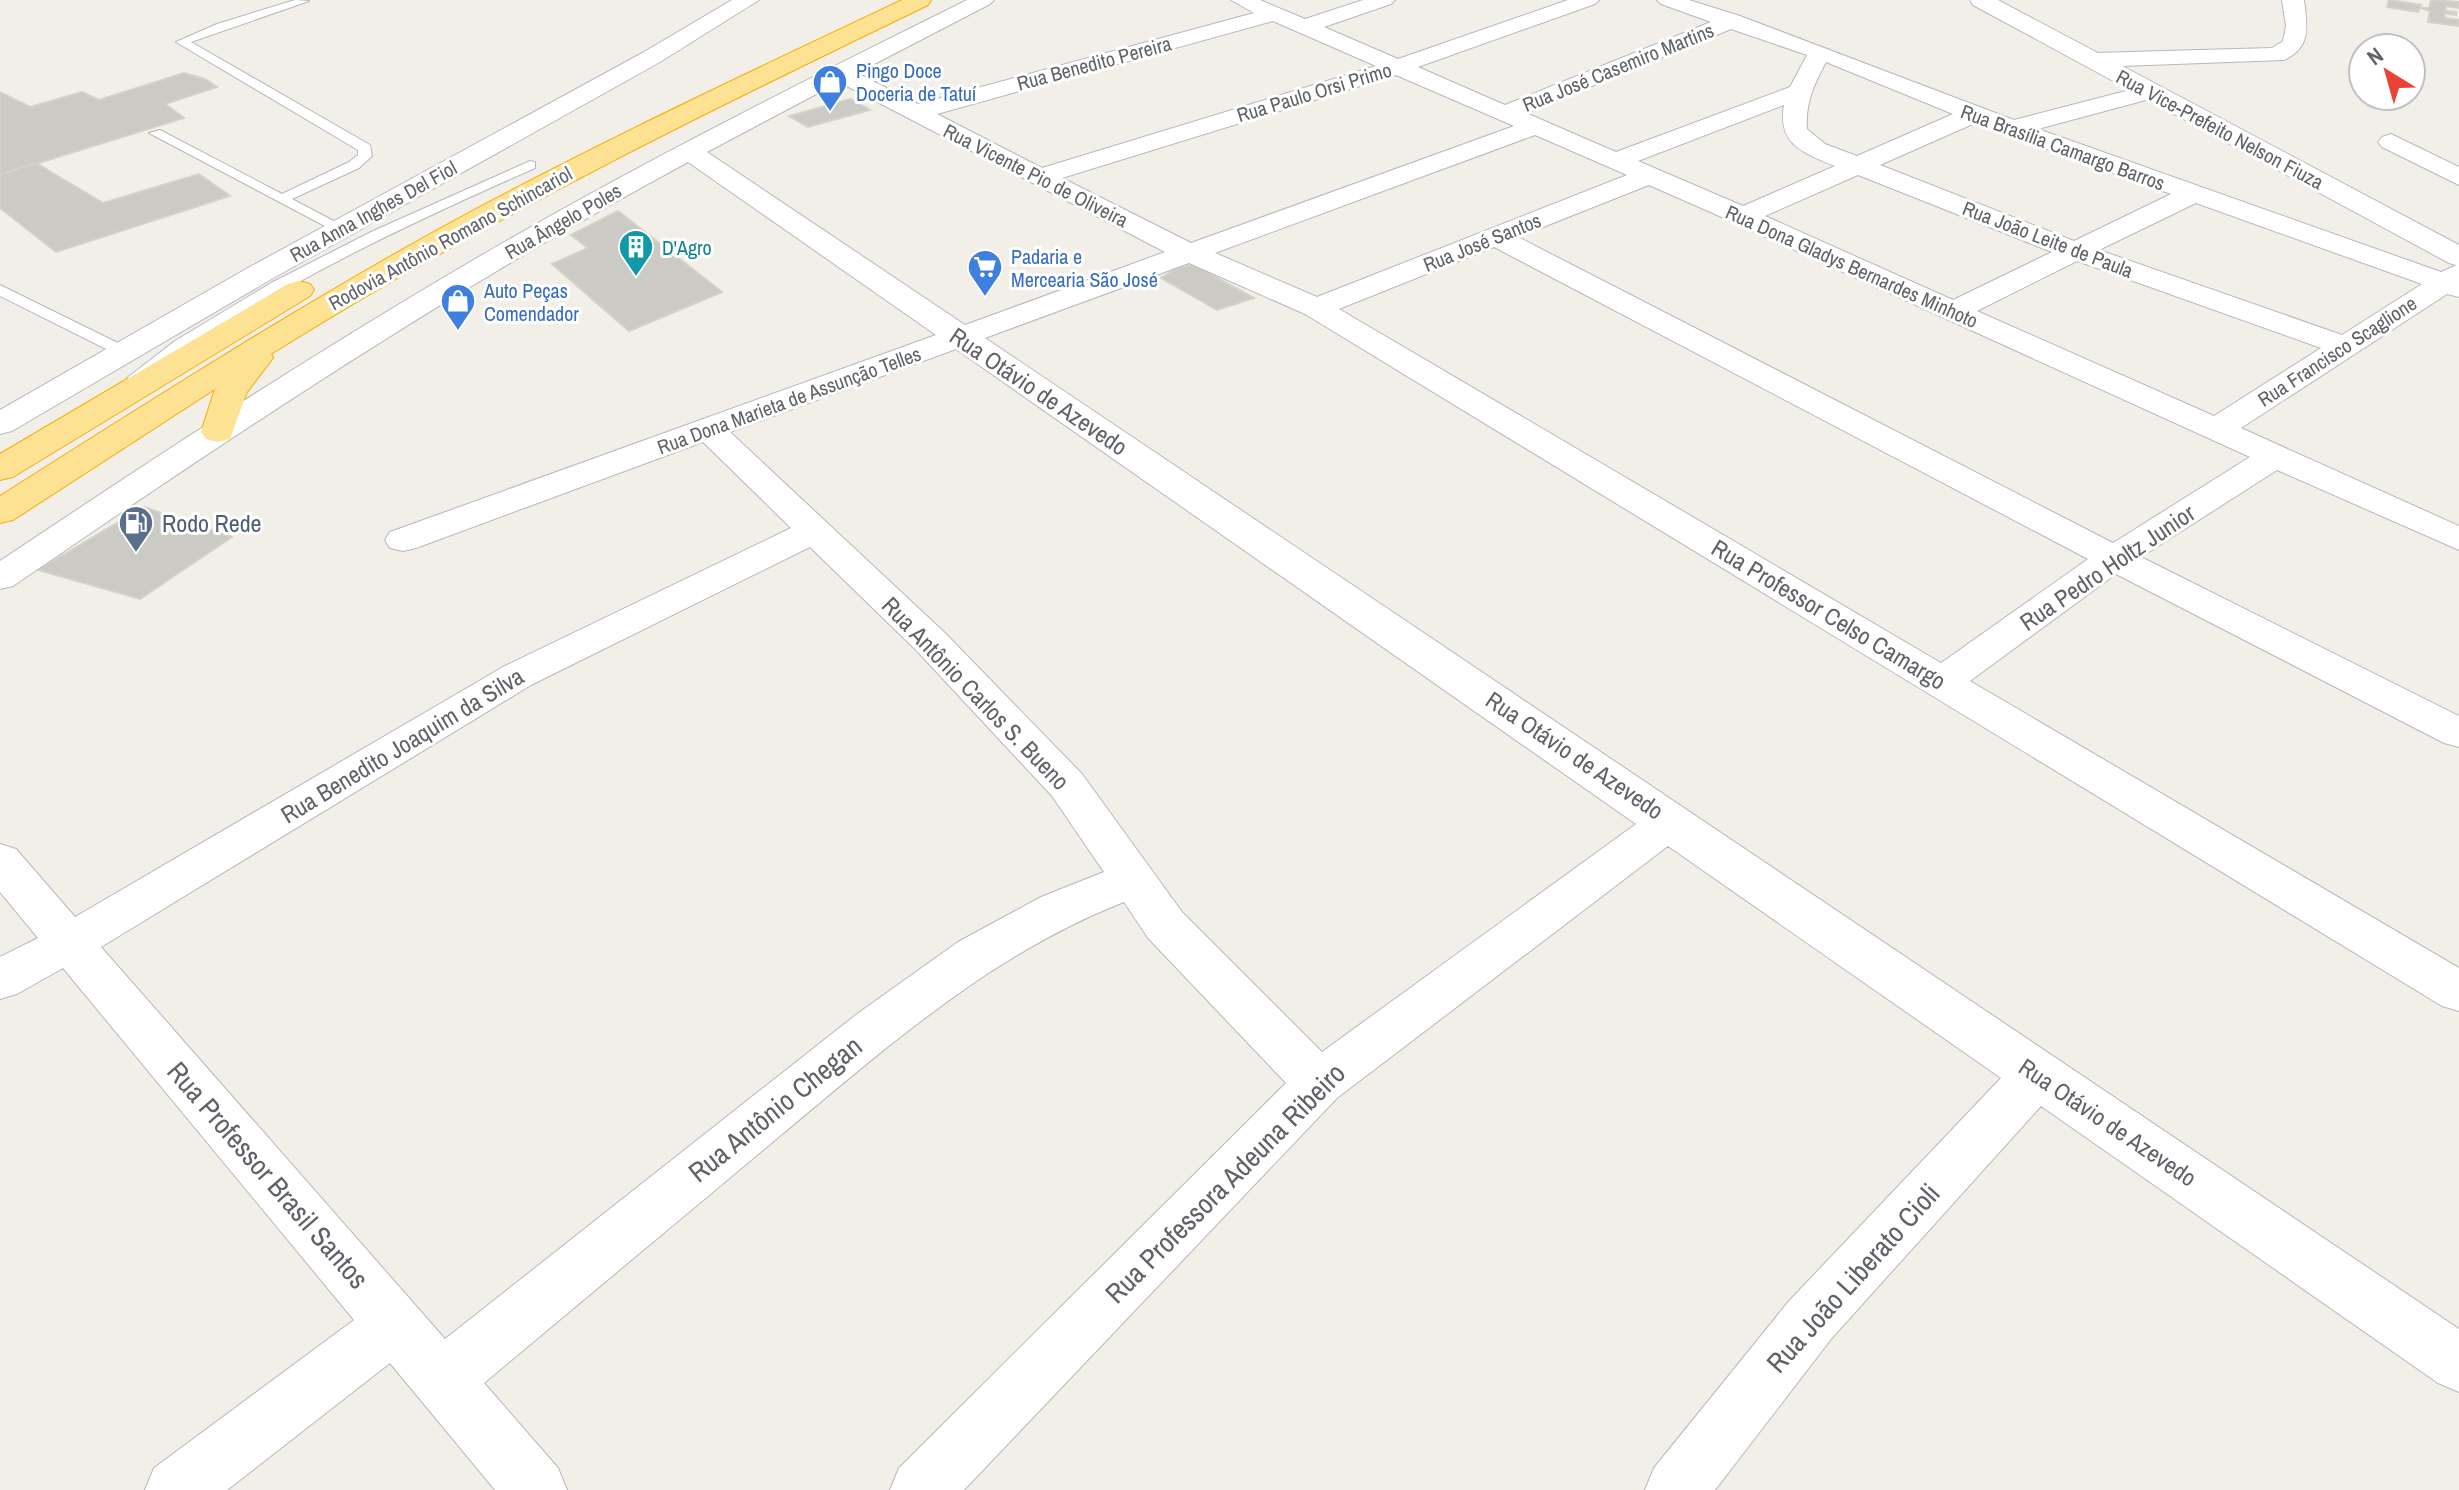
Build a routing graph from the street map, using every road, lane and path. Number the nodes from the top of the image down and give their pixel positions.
1 (748, 0) edge
2 (881, 0) edge
3 (920, 0) edge
4 (983, 0) edge
5 (1242, 0) edge
6 (1384, 0) edge
7 (1588, 0) edge
8 (1668, 0) edge
9 (1981, 0) edge
10 (2293, 0) edge
11 (303, 1) edge
12 (1274, 14) junction
13 (1732, 21) junction
14 (1303, 27) junction
15 (2270, 32) dead end
16 (1820, 52) junction
17 (2084, 55) junction
18 (1394, 68) junction
19 (840, 73) junction
20 (1797, 92) junction
21 (2149, 92) junction
22 (915, 112) junction
23 (1503, 114) junction
24 (1974, 114) junction
25 (1535, 127) junction
26 (2012, 128) junction
27 (155, 133) dead end
28 (2391, 142) dead end
29 (688, 150) junction
30 (1615, 161) junction
31 (1857, 166) junction
32 (1648, 176) junction
33 (1038, 177) junction
34 (2459, 177) edge
35 (2192, 194) junction
36 (282, 199) junction
37 (1743, 216) junction
38 (340, 230) junction
39 (1494, 236) junction
40 (2077, 252) junction
41 (1191, 253) junction
42 (2455, 275) edge
43 (0, 290) edge
44 (1316, 308) junction
45 (1953, 311) junction
46 (959, 337) junction
47 (273, 339) junction
48 (2346, 347) junction
49 (124, 352) junction
50 (0, 424) edge
51 (708, 429) junction
52 (2216, 430) junction
53 (218, 432) junction
54 (2275, 456) junction
55 (0, 469) edge
56 (0, 512) edge
57 (814, 531) junction
58 (2459, 539) edge
59 (403, 540) dead end
60 (2114, 558) junction
61 (0, 578) edge
62 (1943, 681) junction
63 (2459, 733) edge
64 (1671, 821) junction
65 (0, 861) edge
66 (1132, 880) junction
67 (69, 943) junction
68 (0, 980) edge
69 (2459, 992) edge
70 (2038, 1074) junction
71 (1319, 1083) junction
72 (395, 1324) junction
73 (2459, 1363) edge
74 (442, 1379) junction
75 (176, 1490) edge
76 (536, 1490) edge
77 (921, 1490) edge
78 (1676, 1490) edge

1 - 38 street, Rua Anna Inghes Del Fiol
2 - 55 highway, Rodovia Antônio Romano Schincariol
3 - 47 highway, Rodovia Antônio Romano Schincariol
4 - 19 street, Rua Ângelo Poles
5 - 12 street, Rua Dona Gladys Bernardes Minhoto
6 - 14 street
7 - 18 street, Rua Paulo Orsi Primo
8 - 13 street, Rua Brasília Camargo Barros
9 - 17 street, Rua Vice-Prefeito Nelson Fiuza
10 - 17 street
11 - 36 lane
12 - 14 street, Rua Dona Gladys Bernardes Minhoto
12 - 22 street, Rua Benedito Pereira
13 - 16 street, Rua Brasília Camargo Barros
13 - 23 street, Rua José Casemiro Martins
14 - 18 street, Rua Dona Gladys Bernardes Minhoto
15 - 17 street
16 - 20 street, Rua João Leite de Paula
16 - 24 street, Rua Brasília Camargo Barros
17 - 21 street, Rua Vice-Prefeito Nelson Fiuza
18 - 23 street, Rua Dona Gladys Bernardes Minhoto
18 - 33 street, Rua Paulo Orsi Primo
19 - 22 street, Rua Vicente Pio de Oliveira
19 - 29 street, Rua Ângelo Poles
20 - 30 street
20 - 31 street, Rua João Leite de Paula
21 - 26 street
21 - 42 street, Rua Vice-Prefeito Nelson Fiuza
22 - 33 street, Rua Vicente Pio de Oliveira
23 - 25 street, Rua Dona Gladys Bernardes Minhoto
24 - 26 street, Rua Brasília Camargo Barros
24 - 31 street
25 - 30 street, Rua Dona Gladys Bernardes Minhoto
25 - 41 street, Rua Dona Marieta de Assunção Telles
26 - 35 street, Rua Brasília Camargo Barros
27 - 36 lane
28 - 34 street
29 - 46 street, Rua Otávio de Azevedo
29 - 53 street, Rua Ângelo Poles
30 - 32 street, Rua Dona Gladys Bernardes Minhoto
31 - 37 street
31 - 40 street, Rua João Leite de Paula
32 - 37 street, Rua Dona Gladys Bernardes Minhoto
32 - 39 street, Rua José Santos
33 - 41 street, Rua Vicente Pio de Oliveira
35 - 40 street
35 - 42 street, Rua Brasília Camargo Barros
36 - 38 lane
37 - 45 street, Rua Dona Gladys Bernardes Minhoto
38 - 49 street, Rua Anna Inghes Del Fiol
39 - 44 street, Rua José Santos
39 - 60 street
40 - 45 street
40 - 48 street, Rua João Leite de Paula
41 - 44 street, Rua Professor Celso Camargo
41 - 46 street, Rua Dona Marieta de Assunção Telles
42 - 48 street, Rua Francisco Scaglione
43 - 49 lane
44 - 62 street, Rua Professor Celso Camargo
45 - 52 street, Rua Dona Gladys Bernardes Minhoto
46 - 51 street, Rua Dona Marieta de Assunção Telles
46 - 64 street, Rua Otávio de Azevedo
47 - 53 highway
47 - 56 highway, Rodovia Antônio Romano Schincariol
48 - 52 street, Rua Francisco Scaglione
49 - 50 street, Rua Anna Inghes Del Fiol
51 - 57 street, Rua Antônio Carlos S. Bueno
51 - 59 street, Rua Dona Marieta de Assunção Telles
52 - 54 street, Rua Dona Gladys Bernardes Minhoto
53 - 61 street, Rua Ângelo Poles
54 - 58 street, Rua Dona Gladys Bernardes Minhoto
54 - 60 street, Rua Pedro Holtz Junior
57 - 66 street, Rua Antônio Carlos S. Bueno
57 - 67 street, Rua Benedito Joaquim da Silva
60 - 62 street, Rua Pedro Holtz Junior
60 - 63 street
62 - 69 street, Rua Professor Celso Camargo
64 - 70 street, Rua Otávio de Azevedo
64 - 71 street, Rua Professora Adeuna Ribeiro
65 - 67 street, Rua Professor Brasil Santos
66 - 71 street, Rua Antônio Carlos S. Bueno
66 - 74 street, Rua Antônio Chegan
67 - 68 street, Rua Benedito Joaquim da Silva
67 - 72 street, Rua Professor Brasil Santos
70 - 73 street, Rua Otávio de Azevedo
70 - 78 street, Rua João Liberato Cioli
71 - 77 street, Rua Professora Adeuna Ribeiro
72 - 74 street, Rua Professor Brasil Santos
72 - 75 street
74 - 76 street, Rua Professor Brasil Santos

